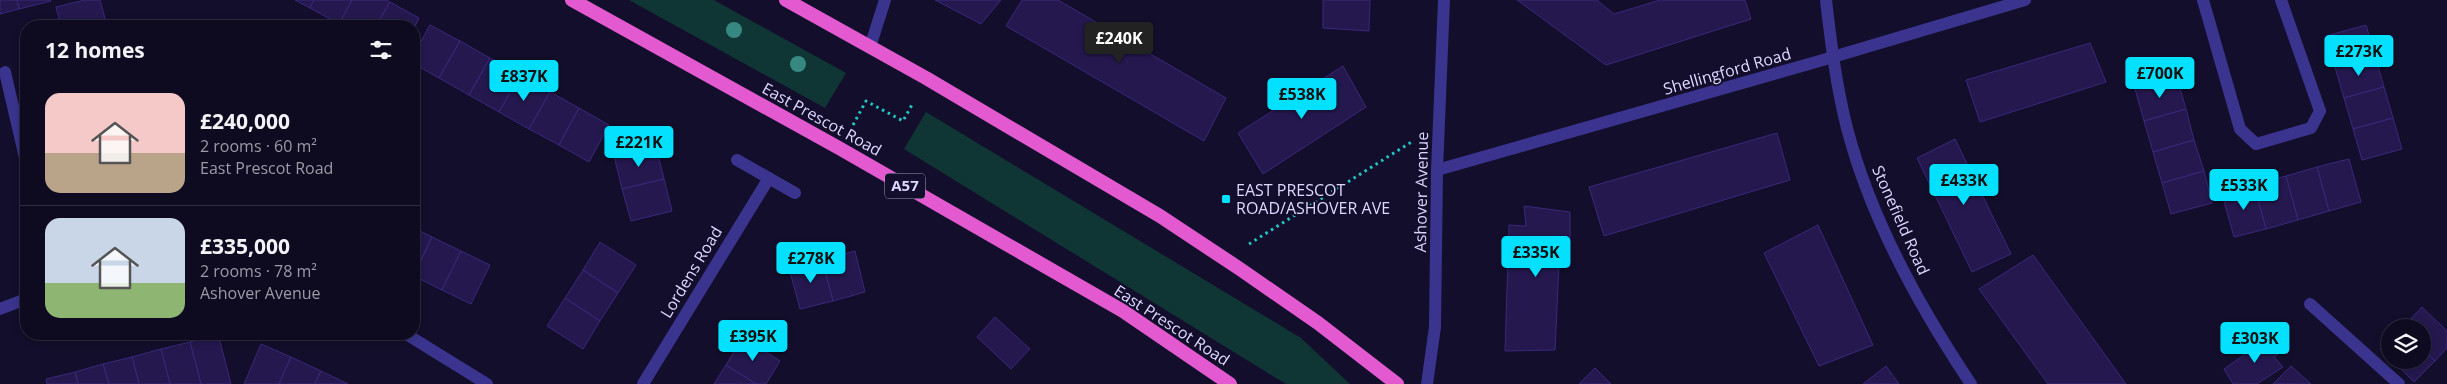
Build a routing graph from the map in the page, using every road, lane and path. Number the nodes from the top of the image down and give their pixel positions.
1 (572, 0) edge
2 (786, 0) edge
3 (885, 0) edge
4 (1444, 0) edge
5 (1826, 0) edge
6 (2025, 0) edge
7 (2204, 0) edge
8 (2281, 0) edge
9 (870, 47) junction
10 (1832, 57) junction
11 (5, 72) dead end
12 (913, 103) dead end
13 (1439, 124) junction
14 (852, 125) dead end
15 (20, 136) edge
16 (737, 160) dead end
17 (1437, 170) junction
18 (769, 178) junction
19 (795, 193) dead end
20 (1226, 259) junction
21 (20, 301) edge
22 (2310, 304) dead end
23 (0, 309) edge
24 (416, 340) edge
25 (487, 384) edge
26 (642, 384) edge
27 (1230, 384) edge
28 (1396, 384) edge
29 (1426, 384) edge
30 (1971, 384) edge
31 (2399, 384) edge

1 - 27 highway, East Prescot Road / A57
2 - 9 highway
3 - 9 street
4 - 13 street, Ashover Avenue
5 - 10 street, Stonefield Road
6 - 10 street, Shellingford Road
7 - 8 street
9 - 20 highway
10 - 17 street, Shellingford Road
10 - 30 street, Stonefield Road
11 - 15 street
12 - 14 path
13 - 17 street, Ashover Avenue
13 - 20 path
16 - 18 street
17 - 29 street, Ashover Avenue
18 - 19 street
18 - 26 street, Lordens Road
20 - 28 highway
21 - 23 street
22 - 31 street
24 - 25 street

